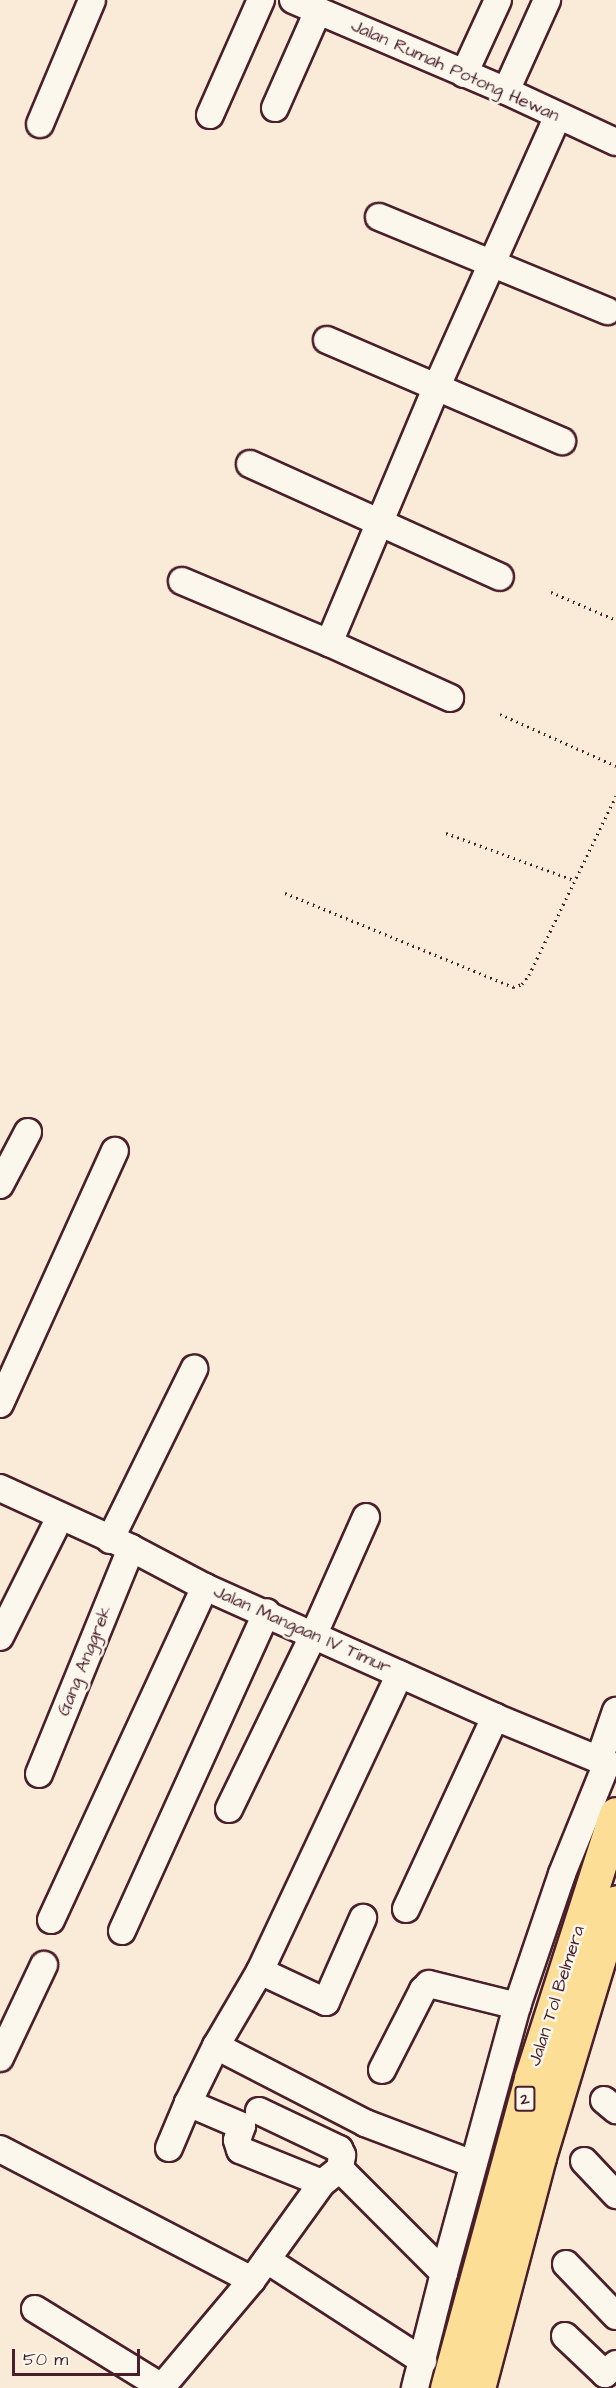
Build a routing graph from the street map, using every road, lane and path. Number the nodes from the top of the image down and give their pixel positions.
1 (92, 0) edge
2 (261, 0) edge
3 (293, 0) edge
4 (498, 0) edge
5 (547, 0) edge
6 (318, 11) junction
7 (464, 74) junction
8 (506, 91) junction
9 (275, 108) dead end
10 (210, 114) dead end
11 (558, 116) junction
12 (40, 123) dead end
13 (616, 142) edge
14 (379, 217) dead end
15 (493, 263) junction
16 (607, 310) dead end
17 (327, 340) dead end
18 (437, 386) junction
19 (562, 441) dead end
20 (250, 464) dead end
21 (378, 524) junction
22 (500, 577) dead end
23 (182, 581) dead end
24 (551, 592) dead end
25 (616, 620) edge
26 (329, 643) junction
27 (450, 698) dead end
28 (500, 714) dead end
29 (616, 766) edge
30 (616, 796) edge
31 (446, 833) dead end
32 (574, 880) junction
33 (285, 893) dead end
34 (28, 1132) dead end
35 (115, 1150) dead end
36 (0, 1185) edge
37 (194, 1369) dead end
38 (0, 1404) edge
39 (0, 1488) edge
40 (60, 1517) junction
41 (366, 1517) dead end
42 (120, 1544) junction
43 (205, 1587) junction
44 (267, 1612) junction
45 (314, 1634) junction
46 (0, 1637) edge
47 (400, 1674) junction
48 (616, 1711) edge
49 (495, 1717) junction
50 (603, 1762) junction
51 (39, 1774) dead end
52 (230, 1809) dead end
53 (616, 1814) edge
54 (616, 1902) edge
55 (406, 1909) dead end
56 (363, 1918) dead end
57 (51, 1920) dead end
58 (122, 1931) dead end
59 (44, 1965) dead end
60 (260, 1971) junction
61 (517, 2006) junction
62 (216, 2046) junction
63 (0, 2058) edge
64 (382, 2070) dead end
65 (188, 2103) junction
66 (259, 2111) dead end
67 (169, 2148) dead end
68 (0, 2149) edge
69 (584, 2161) dead end
70 (473, 2164) junction
71 (331, 2176) junction
72 (616, 2195) edge
73 (267, 2260) junction
74 (566, 2264) dead end
75 (444, 2273) junction
76 (252, 2280) junction
77 (34, 2309) dead end
78 (616, 2316) edge
79 (565, 2336) dead end
80 (423, 2361) junction
81 (612, 2375) edge
82 (161, 2387) edge
83 (416, 2388) edge
84 (447, 2388) edge
85 (478, 2388) edge

1 - 12 street
2 - 10 street
3 - 6 street, Jalan Rumah Potong Hewan
4 - 7 street
5 - 8 street
6 - 7 street, Jalan Rumah Potong Hewan
6 - 9 street
7 - 8 street, Jalan Rumah Potong Hewan
8 - 11 street, Jalan Rumah Potong Hewan
11 - 13 street, Jalan Rumah Potong Hewan
11 - 15 street
14 - 15 street
15 - 16 street
15 - 18 street
17 - 18 street
18 - 19 street
18 - 21 street
20 - 21 street
21 - 22 street
21 - 26 street
23 - 26 street
24 - 25 path
26 - 27 street
28 - 29 path
30 - 32 path
31 - 32 path
32 - 33 path
34 - 36 street
35 - 38 street
37 - 42 street, Gang Anggrek
39 - 40 street, Jalan Mangaan IV Timur
40 - 42 street, Jalan Mangaan IV Timur
40 - 46 street
41 - 45 street
42 - 43 street, Jalan Mangaan IV Timur
42 - 51 street, Gang Anggrek
43 - 44 street, Jalan Mangaan IV Timur
43 - 57 street
44 - 45 street, Jalan Mangaan IV Timur
44 - 58 street
45 - 47 street, Jalan Mangaan IV Timur
45 - 52 street
47 - 49 street, Jalan Mangaan IV Timur
47 - 60 street
48 - 50 street
49 - 50 street, Jalan Mangaan IV Timur
49 - 55 street
50 - 61 street
53 - 84 highway, Jalan Tol Belmera / 2
54 - 85 highway, Jalan Tol Belmera / 2
56 - 60 street
59 - 63 street
60 - 62 street
61 - 64 street
61 - 70 street
62 - 65 street
62 - 70 street
65 - 67 street
65 - 71 street
66 - 71 street
68 - 76 street
69 - 72 street
70 - 75 street
71 - 73 street
71 - 75 street
73 - 76 street
73 - 80 street
74 - 78 street
75 - 80 street
76 - 82 street
77 - 82 street
79 - 81 street
80 - 83 street

